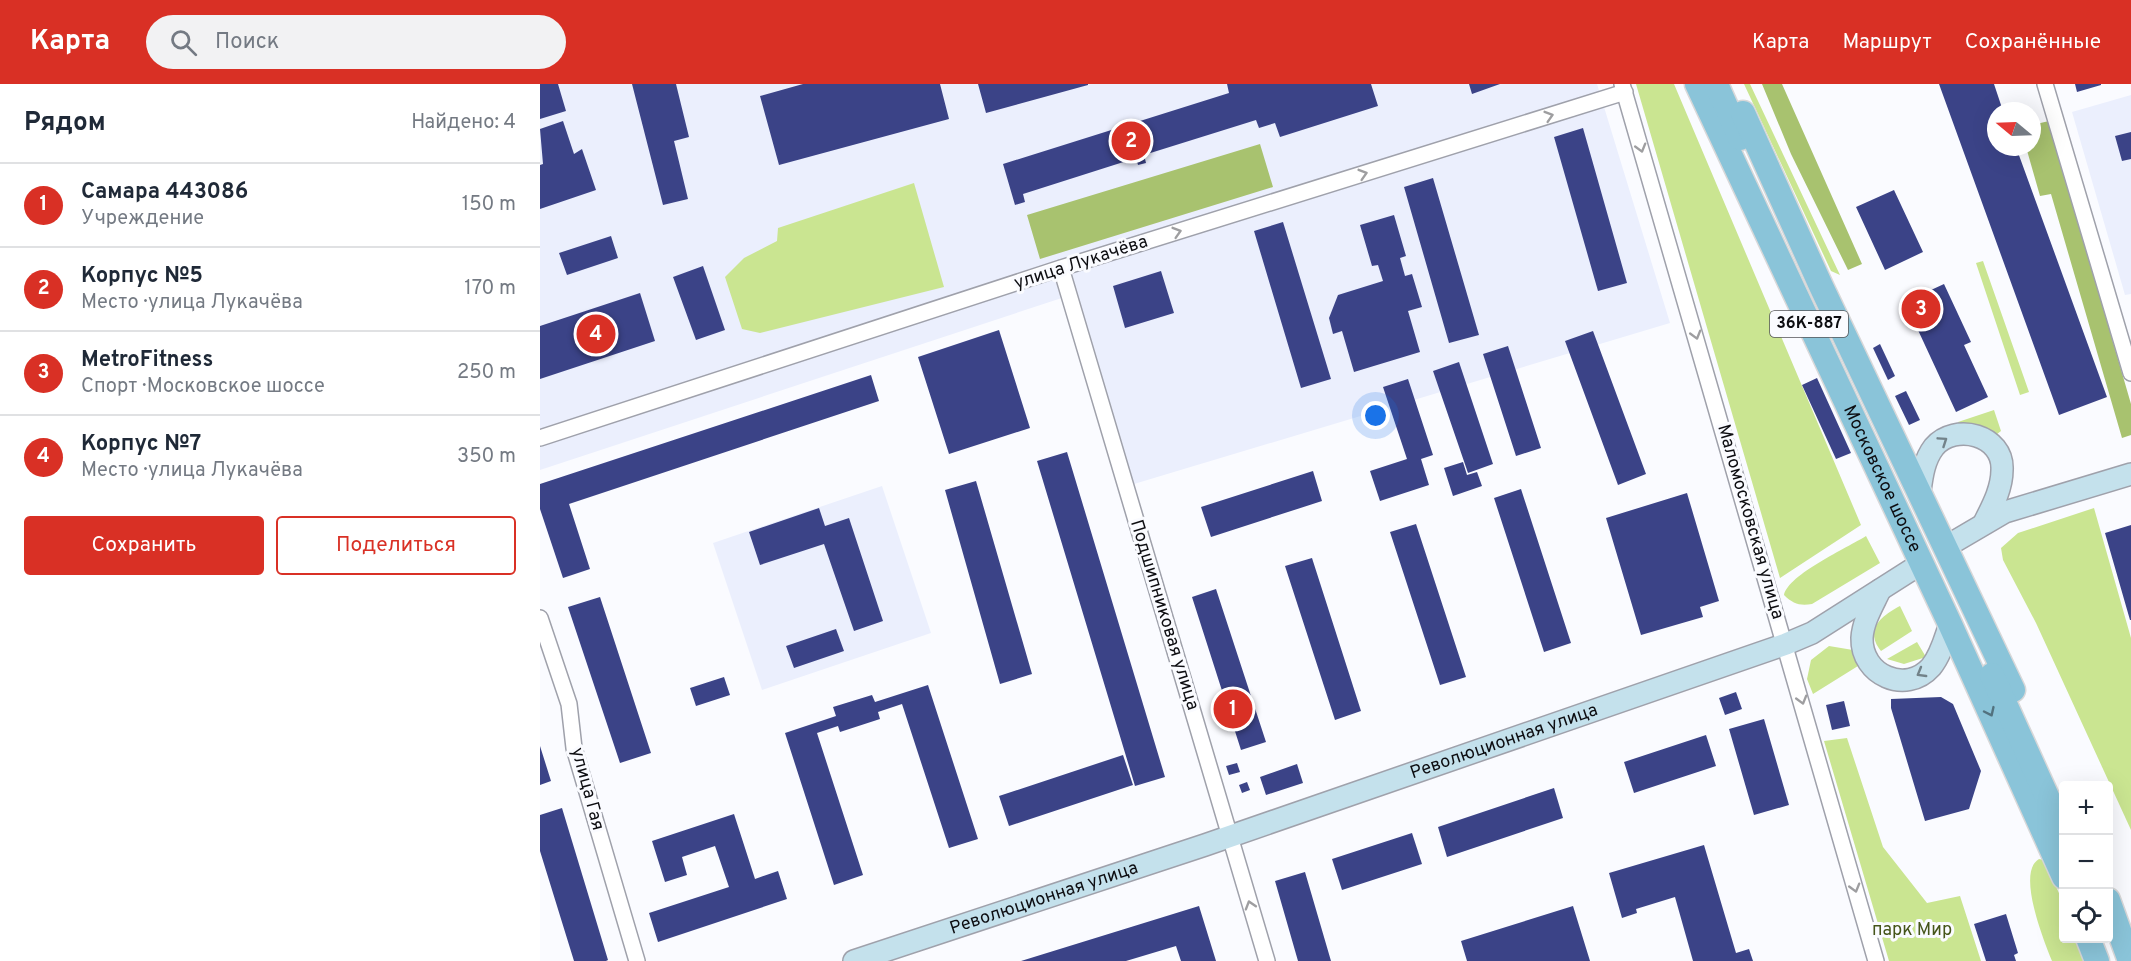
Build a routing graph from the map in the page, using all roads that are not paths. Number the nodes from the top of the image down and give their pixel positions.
1 (1697, 84) edge
2 (1716, 84) edge
3 (1730, 84) edge
4 (2045, 84) edge
5 (1623, 88) edge
6 (1061, 268) junction
7 (2131, 373) edge
8 (540, 438) edge
9 (2131, 474) edge
10 (1918, 502) junction
11 (1984, 523) junction
12 (1935, 554) junction
13 (1880, 590) junction
14 (1956, 599) junction
15 (540, 618) edge
16 (1950, 624) junction
17 (1786, 644) junction
18 (2059, 789) edge
19 (2059, 823) edge
20 (1230, 836) junction
21 (2059, 866) edge
22 (2113, 912) edge
23 (2090, 943) edge
24 (2109, 943) edge
25 (636, 961) edge
26 (854, 961) edge
27 (1267, 961) edge
28 (1876, 961) edge
29 (2097, 961) edge
30 (2116, 961) edge
31 (2130, 961) edge

1 - 12 main road, Московское шоссе / 36К-887
2 - 10 main road, Московское шоссе / 36К-887
3 - 10 main road, Московское шоссе / 36К-887
4 - 7 street
6 -> 5 street, улица Лукачёва
5 -> 17 street, Маломосковская улица
6 - 8 street, улица Лукачёва
6 - 20 street, Подшипниковая улица
9 - 11 main road, Революционная улица
10 -> 11 main road
10 - 12 main road, Московское шоссе / 36К-887
11 - 12 main road, Революционная улица
12 - 13 main road, Революционная улица
12 - 14 main road, Московское шоссе / 36К-887
12 - 16 main road, Московское шоссе / 36К-887
12 - 18 main road, Московское шоссе / 36К-887
16 -> 13 main road
13 - 17 main road, Революционная улица
14 - 16 main road
14 - 19 main road, Московское шоссе / 36К-887
15 - 25 street, улица Гая
16 -> 21 main road, Московское шоссе / 36К-887
17 - 20 main road, Революционная улица
17 -> 28 street, Маломосковская улица
20 - 26 main road, Революционная улица
27 -> 20 street, Подшипниковая улица
22 - 31 main road
23 - 29 main road
24 - 30 main road

